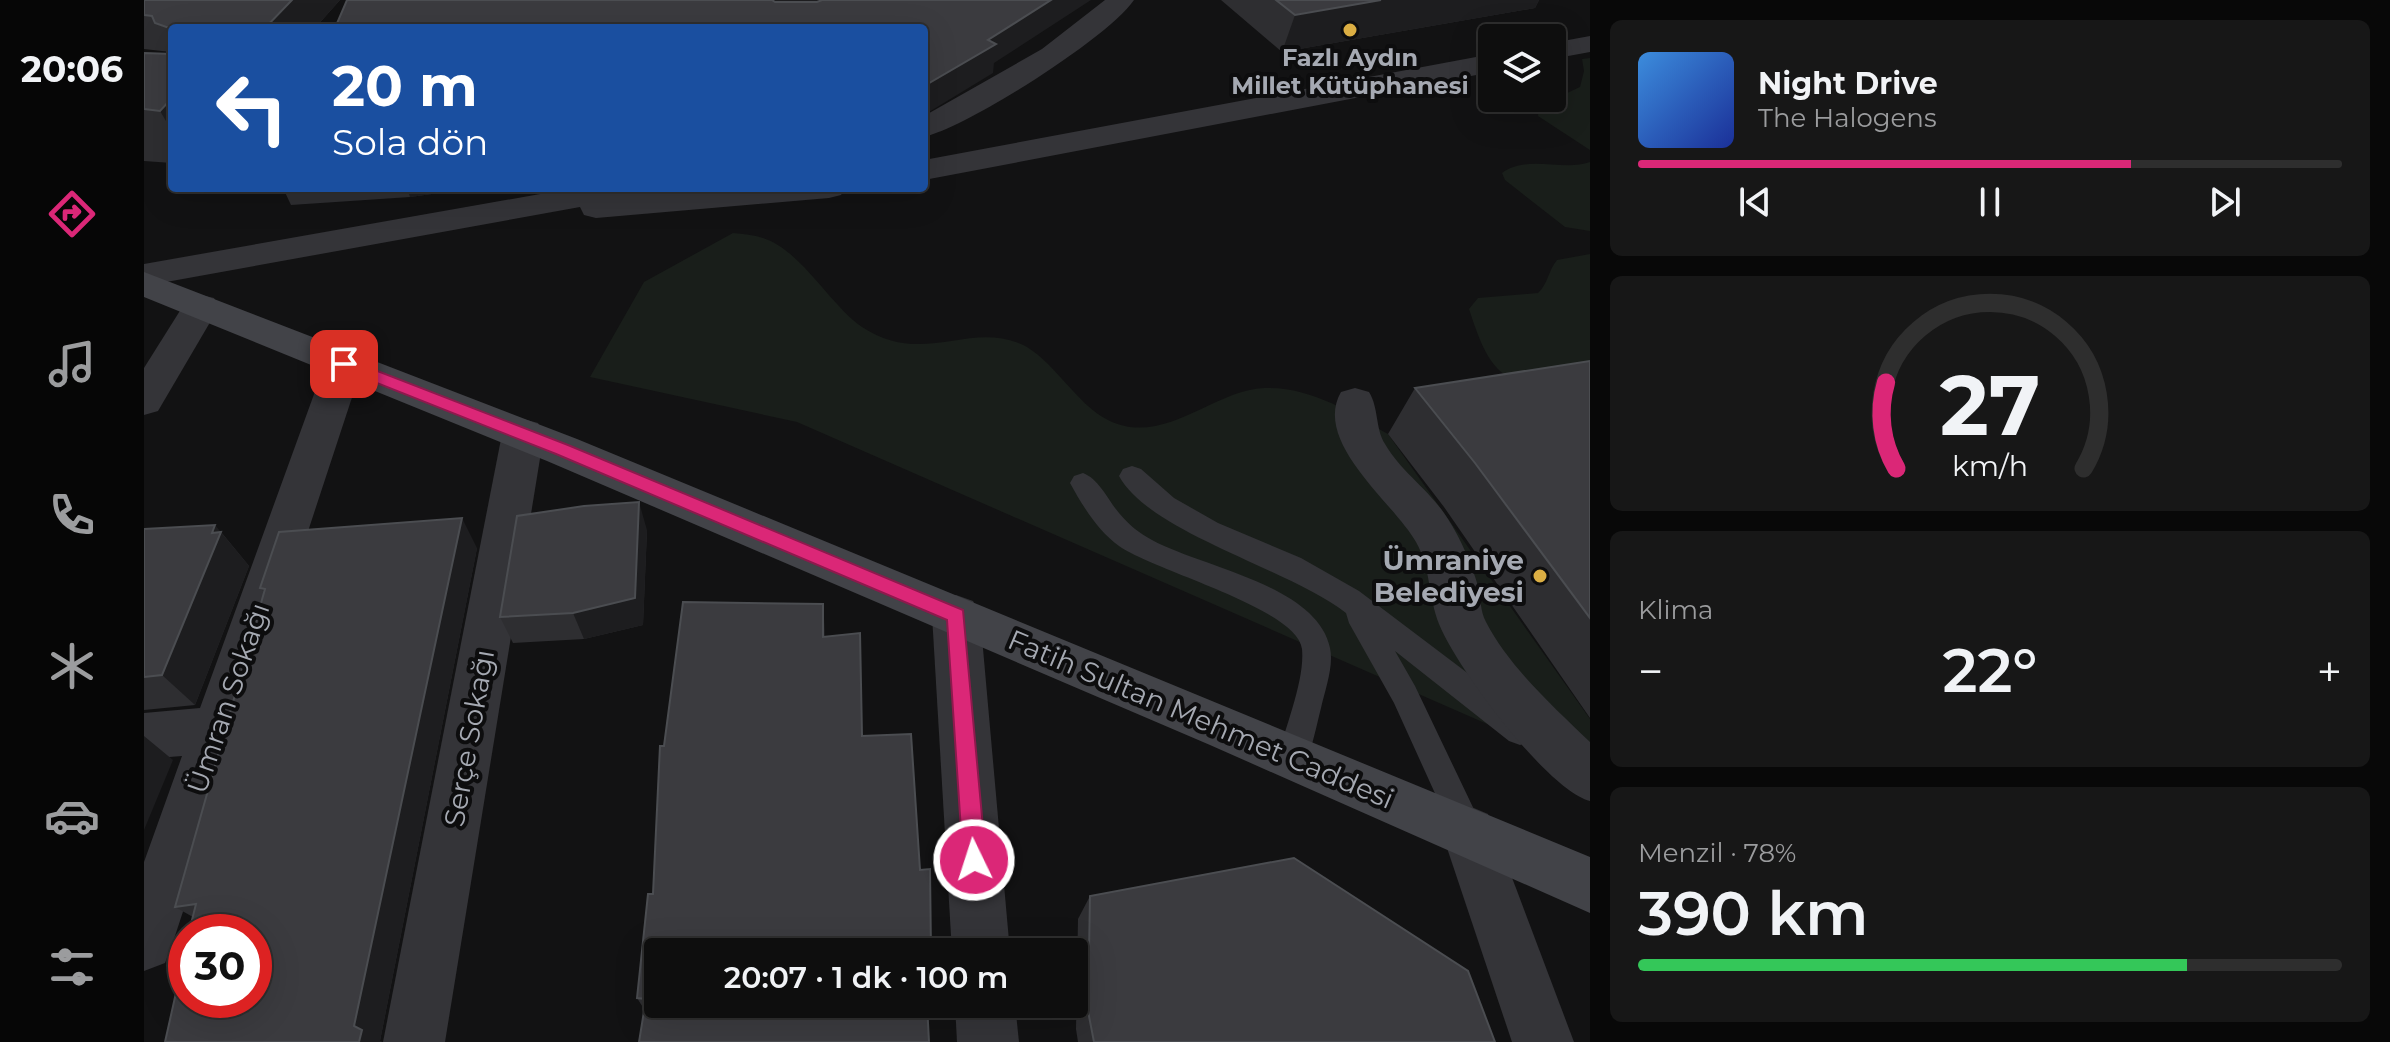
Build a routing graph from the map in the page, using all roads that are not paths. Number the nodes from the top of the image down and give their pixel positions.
1 (1121, 0) edge
2 (1590, 44) edge
3 (1566, 48) edge
4 (1478, 66) edge
5 (928, 126) edge
6 (928, 169) edge
7 (609, 192) edge
8 (781, 192) edge
9 (470, 218) junction
10 (144, 275) edge
11 (144, 284) edge
12 (201, 307) junction
13 (344, 364) junction
14 (144, 401) edge
15 (1355, 402) dead end
16 (523, 434) junction
17 (1132, 476) dead end
18 (1083, 483) dead end
19 (1349, 599) junction
20 (956, 615) junction
21 (217, 730) junction
22 (144, 736) edge
23 (1293, 757) junction
24 (1590, 777) edge
25 (1469, 833) junction
26 (1590, 885) edge
27 (980, 938) edge
28 (144, 942) edge
29 (986, 1018) edge
30 (414, 1042) edge
31 (988, 1042) edge
32 (1543, 1042) edge

1 - 5 street
2 - 3 street
4 - 6 street
7 - 9 street
8 - 9 street
9 - 10 street
11 - 12 main road, Fatih Sultan Mehmet Caddesi
12 - 13 main road, Fatih Sultan Mehmet Caddesi
12 - 14 street
13 - 16 main road, Fatih Sultan Mehmet Caddesi
13 - 21 street, Ümran Sokağı
15 - 24 street
16 - 20 main road, Fatih Sultan Mehmet Caddesi
16 - 30 street, Serçe Sokağı
17 - 19 lane
18 - 23 lane
19 - 24 lane
19 - 25 lane
20 - 23 main road, Fatih Sultan Mehmet Caddesi
20 - 27 street
21 - 22 street
21 - 28 street, Ümran Sokağı
23 - 25 main road, Fatih Sultan Mehmet Caddesi
25 - 26 main road, Fatih Sultan Mehmet Caddesi
25 - 32 street
29 - 31 street

